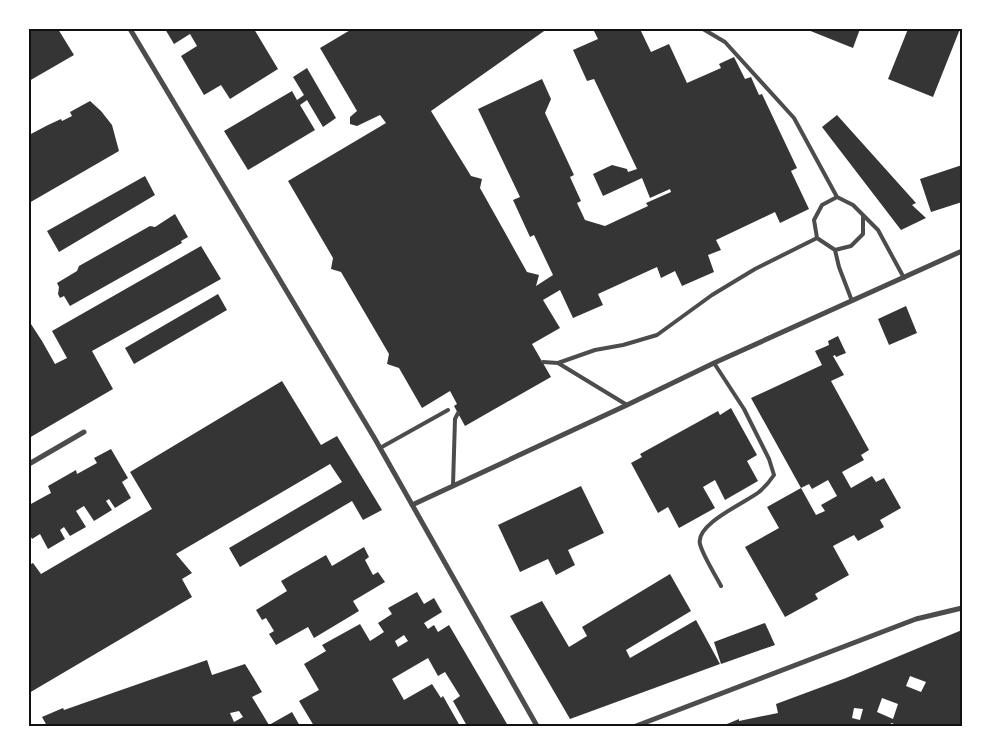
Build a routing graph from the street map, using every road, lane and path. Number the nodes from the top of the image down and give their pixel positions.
1 (130, 29) edge
2 (703, 29) edge
3 (837, 197) junction
4 (863, 217) junction
5 (817, 238) junction
6 (835, 250) junction
7 (962, 251) edge
8 (904, 278) junction
9 (852, 301) junction
10 (543, 362) dead end
11 (558, 363) junction
12 (714, 363) junction
13 (628, 406) junction
14 (448, 410) dead end
15 (458, 413) dead end
16 (84, 432) dead end
17 (380, 448) junction
18 (29, 464) edge
19 (453, 485) junction
20 (412, 504) junction
21 (721, 586) dead end
22 (962, 608) edge
23 (537, 726) edge
24 (636, 726) edge

1 - 17 street
2 - 3 lane
3 - 4 lane
3 - 5 lane
4 - 6 lane
4 - 8 lane
5 - 6 lane
5 - 11 lane
6 - 9 lane
7 - 8 street
8 - 9 street
9 - 12 street
10 - 11 lane
11 - 13 lane
12 - 13 street
12 - 21 lane
13 - 19 street
14 - 17 lane
15 - 19 lane
16 - 18 street
17 - 20 street
19 - 20 street
20 - 23 street
22 - 24 street

